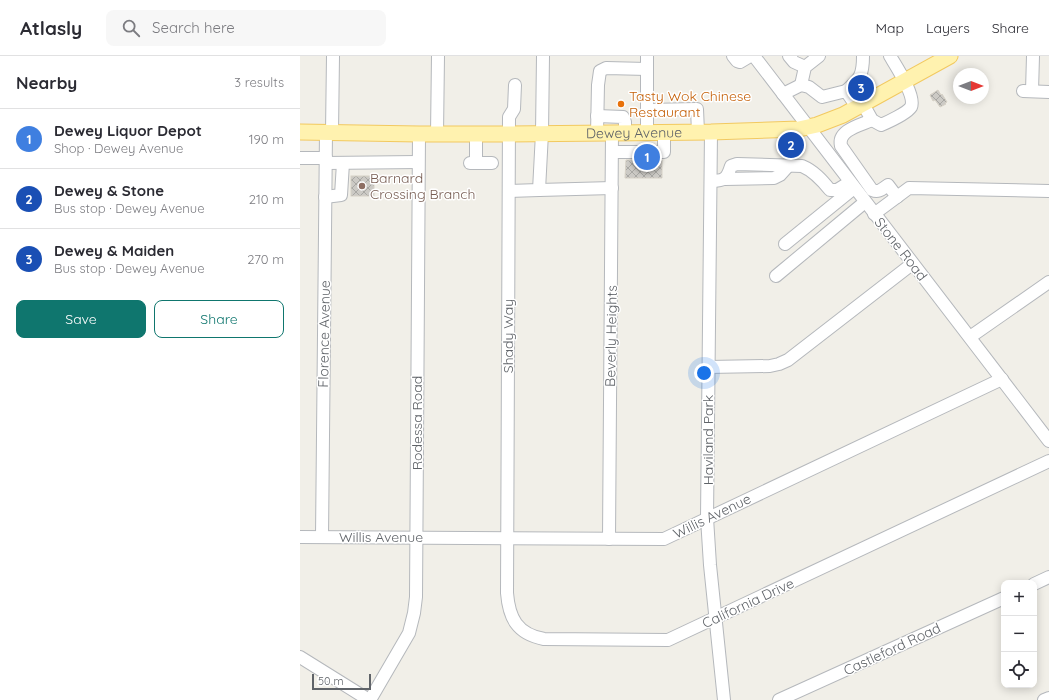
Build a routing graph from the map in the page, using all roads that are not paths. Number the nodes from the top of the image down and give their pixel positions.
1 (333, 56) edge
2 (438, 56) edge
3 (542, 56) edge
4 (647, 56) edge
5 (733, 56) edge
6 (750, 56) edge
7 (754, 56) edge
8 (789, 56) edge
9 (818, 56) edge
10 (863, 56) edge
11 (890, 56) edge
12 (950, 56) edge
13 (1033, 56) edge
14 (805, 67) junction
15 (647, 69) junction
16 (905, 81) junction
17 (515, 85) dead end
18 (800, 85) junction
19 (846, 91) junction
20 (1049, 92) edge
21 (783, 94) junction
22 (860, 106) junction
23 (647, 110) junction
24 (597, 116) junction
25 (872, 120) junction
26 (809, 127) junction
27 (300, 132) edge
28 (329, 132) junction
29 (705, 132) junction
30 (542, 133) junction
31 (612, 133) junction
32 (647, 133) junction
33 (664, 133) junction
34 (419, 134) junction
35 (438, 134) junction
36 (476, 134) junction
37 (509, 134) junction
38 (612, 152) junction
39 (300, 158) edge
40 (326, 160) junction
41 (418, 162) junction
42 (343, 163) junction
43 (492, 163) dead end
44 (711, 181) junction
45 (852, 185) junction
46 (612, 188) junction
47 (509, 190) junction
48 (539, 190) junction
49 (1049, 191) edge
50 (326, 197) junction
51 (897, 197) junction
52 (865, 202) junction
53 (874, 214) junction
54 (785, 244) dead end
55 (912, 264) junction
56 (776, 276) dead end
57 (1049, 282) edge
58 (970, 337) junction
59 (708, 367) junction
60 (1002, 379) junction
61 (1045, 427) edge
62 (1049, 441) edge
63 (1049, 461) edge
64 (707, 518) junction
65 (300, 537) edge
66 (322, 537) junction
67 (416, 538) junction
68 (506, 538) junction
69 (609, 539) junction
70 (1049, 577) edge
71 (1037, 583) edge
72 (1001, 599) edge
73 (716, 618) junction
74 (300, 657) edge
75 (1049, 698) edge
76 (369, 700) edge
77 (724, 700) edge
78 (779, 700) edge
79 (1044, 700) edge

1 - 28 street, Florence Avenue
2 - 35 street
3 - 30 street
4 - 15 street
5 - 6 street
7 - 21 street, Stone Road
8 - 14 street
9 - 14 street
10 - 19 street
11 - 16 street
12 - 16 main road, Dewey Avenue
13 - 20 street
14 - 18 street
15 - 23 street
15 - 24 street, Beverly Heights
16 - 22 main road, Dewey Avenue
16 - 25 street
17 - 37 street, Shady Way
18 - 19 street
18 - 21 street
19 - 22 street
21 - 26 street, Stone Road
22 - 25 street
22 - 26 main road, Dewey Avenue
23 - 29 street, Haviland Park
23 - 32 street
24 - 31 street, Beverly Heights
24 - 31 street
25 - 51 street
26 - 29 main road, Dewey Avenue
26 - 45 street, Stone Road
27 - 28 main road, Dewey Avenue
28 - 34 main road, Dewey Avenue
28 - 40 street, Florence Avenue
29 - 33 main road, Dewey Avenue
29 - 44 street, Haviland Park
30 - 31 main road, Dewey Avenue
30 - 37 main road, Dewey Avenue
30 - 48 street
31 - 32 main road, Dewey Avenue
31 - 38 street, Beverly Heights
32 - 33 main road, Dewey Avenue
33 - 38 street
34 - 35 main road, Dewey Avenue
34 - 41 street, Rodessa Road
35 - 36 main road, Dewey Avenue
36 - 37 main road, Dewey Avenue
36 - 43 street
37 - 47 street, Shady Way
38 - 46 street, Beverly Heights
39 - 40 street
40 - 42 street
40 - 50 street, Florence Avenue
41 - 42 street
41 - 67 street, Rodessa Road
42 - 50 street
44 - 45 street
44 - 59 street, Haviland Park
45 - 52 street, Stone Road
45 - 54 street
46 - 48 street
46 - 69 street, Beverly Heights
47 - 48 street
47 - 68 street, Shady Way
49 - 51 street
50 - 66 street, Florence Avenue
51 - 53 street
52 - 53 street, Stone Road
52 - 56 street
53 - 55 street, Stone Road
55 - 58 street, Stone Road
55 - 59 street
57 - 58 street
58 - 60 street, Stone Road
59 - 64 street, Haviland Park
60 - 61 street, Stone Road
60 - 64 street, Willis Avenue
61 - 62 street, Stone Road
63 - 73 street, California Drive
64 - 69 street, Willis Avenue
64 - 73 street, Haviland Park
65 - 66 street, Willis Avenue
66 - 67 street, Willis Avenue
67 - 68 street, Willis Avenue
67 - 76 street, Rodessa Road
68 - 69 street, Willis Avenue
68 - 73 street, California Drive
70 - 71 street
72 - 78 street, Castleford Road
73 - 77 street, Haviland Park
74 - 76 street
75 - 79 street

